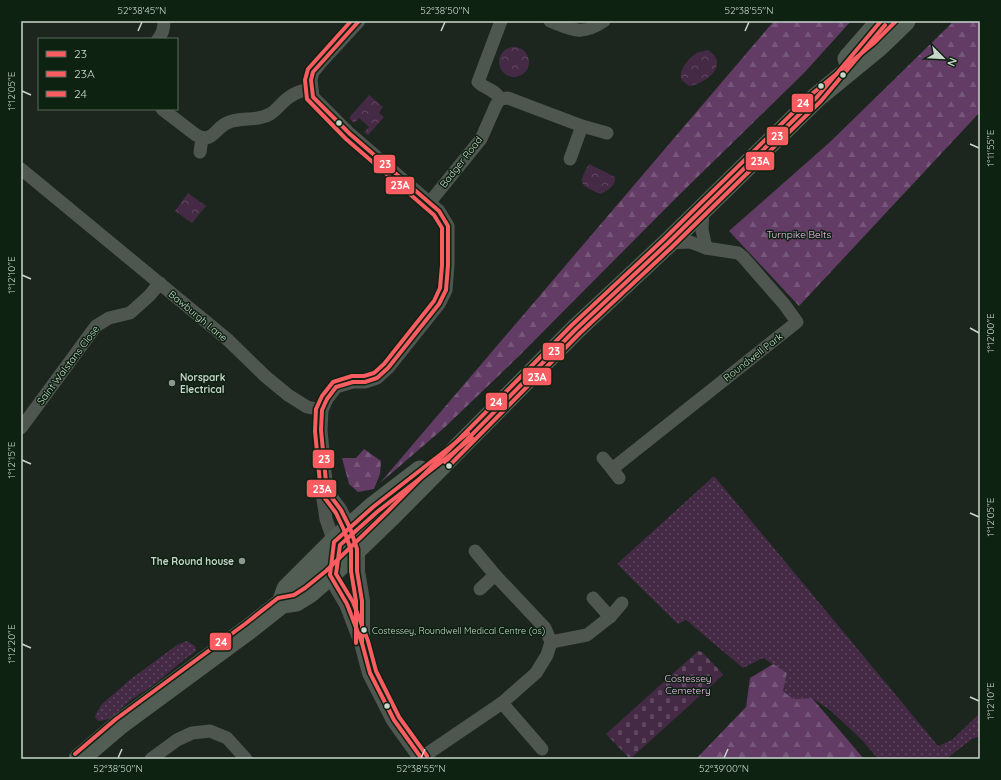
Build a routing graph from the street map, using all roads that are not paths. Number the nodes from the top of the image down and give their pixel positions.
1 (164, 21) edge
2 (359, 21) edge
3 (501, 21) edge
4 (550, 21) edge
5 (604, 21) edge
6 (881, 21) edge
7 (905, 21) edge
8 (159, 38) edge
9 (311, 89) junction
10 (817, 97) junction
11 (500, 99) junction
12 (163, 110) edge
13 (582, 126) junction
14 (607, 133) dead end
15 (202, 138) junction
16 (200, 152) dead end
17 (570, 160) dead end
18 (21, 169) edge
19 (430, 202) junction
20 (704, 207) junction
21 (668, 243) junction
22 (706, 248) junction
23 (160, 283) junction
24 (322, 410) junction
25 (489, 417) junction
26 (21, 428) edge
27 (603, 458) dead end
28 (326, 482) junction
29 (350, 528) junction
30 (334, 542) junction
31 (357, 549) junction
32 (475, 551) dead end
33 (495, 575) junction
34 (330, 576) junction
35 (480, 589) dead end
36 (592, 598) dead end
37 (622, 603) dead end
38 (282, 604) junction
39 (610, 617) junction
40 (551, 642) junction
41 (362, 643) junction
42 (502, 703) junction
43 (542, 749) dead end
44 (79, 759) edge
45 (151, 759) edge
46 (246, 759) edge
47 (422, 759) edge

1 - 8 street
2 - 9 street
3 - 11 street
4 - 5 street
6 - 10 highway
7 - 10 highway
9 - 15 street
9 - 19 street
10 - 20 highway
11 - 13 street
11 - 19 street, Badger Road
12 - 15 street
13 - 14 street
13 - 17 street
15 - 16 street
18 - 23 street, Bawburgh Lane
19 - 24 street
20 - 21 highway
20 - 22 street
21 - 22 street, Roundwell Park
21 - 25 highway
22 - 27 street, Roundwell Park
23 - 24 street, Bawburgh Lane
23 - 26 street, Saint Walstans Close
24 - 28 street
25 - 29 highway
25 - 31 highway
28 - 29 street
28 - 30 street
29 - 30 highway
29 - 31 street
30 - 31 highway
30 - 34 street
30 - 38 highway
31 - 34 highway
31 - 41 street
32 - 33 street
33 - 35 street
33 - 40 street
34 - 38 highway
34 - 41 street
36 - 39 street
37 - 39 street
38 - 44 highway
39 - 40 street
40 - 42 street
41 - 47 street
42 - 43 street
42 - 47 street
45 - 46 street

